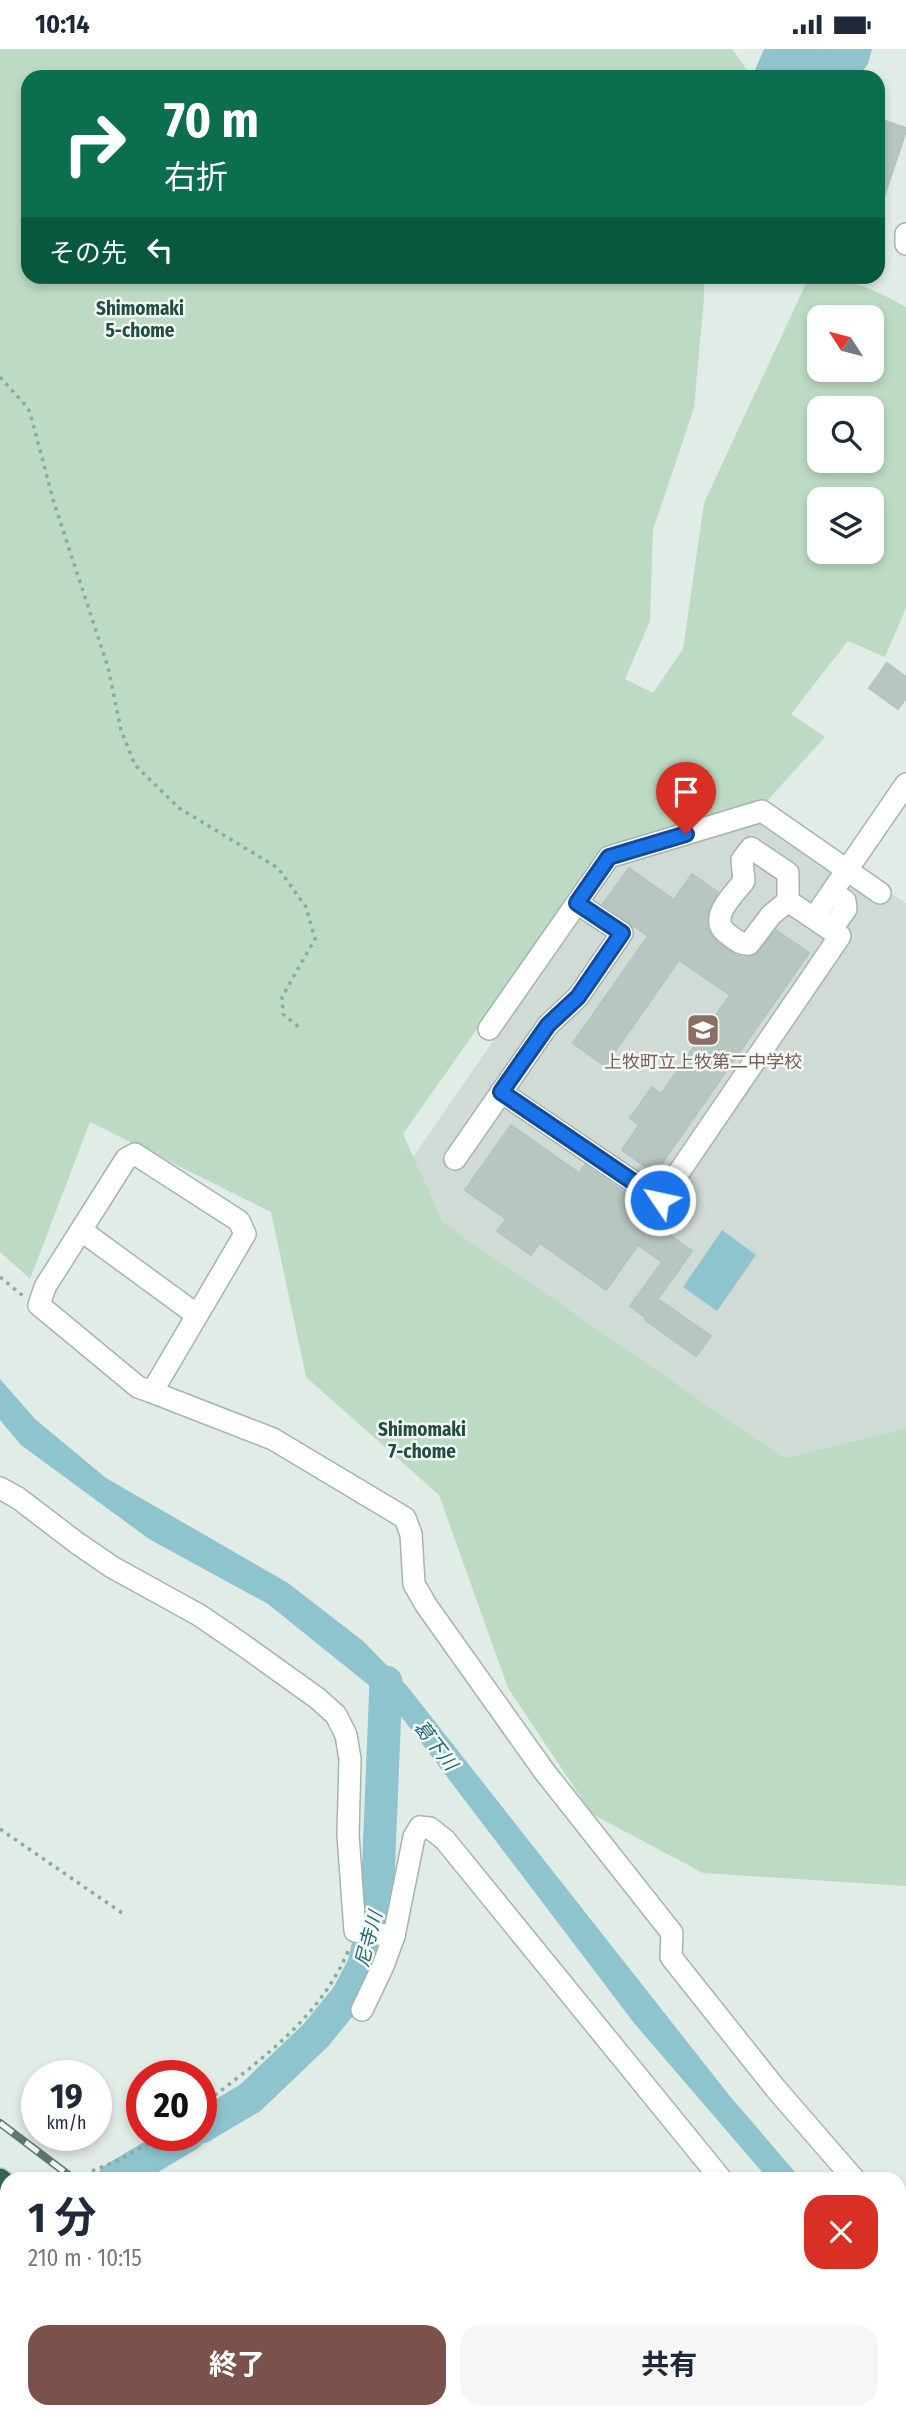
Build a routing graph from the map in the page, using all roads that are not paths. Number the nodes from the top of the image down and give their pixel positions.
1 (906, 234) edge
2 (906, 244) edge
3 (906, 784) edge
4 (848, 871) junction
5 (880, 893) dead end
6 (789, 901) dead end
7 (577, 903) junction
8 (822, 924) junction
9 (489, 1029) dead end
10 (501, 1092) junction
11 (455, 1159) dead end
12 (82, 1231) junction
13 (197, 1315) junction
14 (152, 1392) junction
15 (0, 1488) edge
16 (394, 1936) junction
17 (362, 2010) dead end
18 (715, 2172) edge
19 (848, 2172) edge

1 - 2 street
3 - 4 street
4 - 5 street
4 - 7 street
4 - 8 street
6 - 8 street
7 - 9 street
7 - 10 street
8 - 10 street
10 - 11 street
12 - 13 street
12 - 13 street
12 - 14 street
13 - 14 street
14 - 19 street
15 - 16 street
16 - 17 street
16 - 18 street

